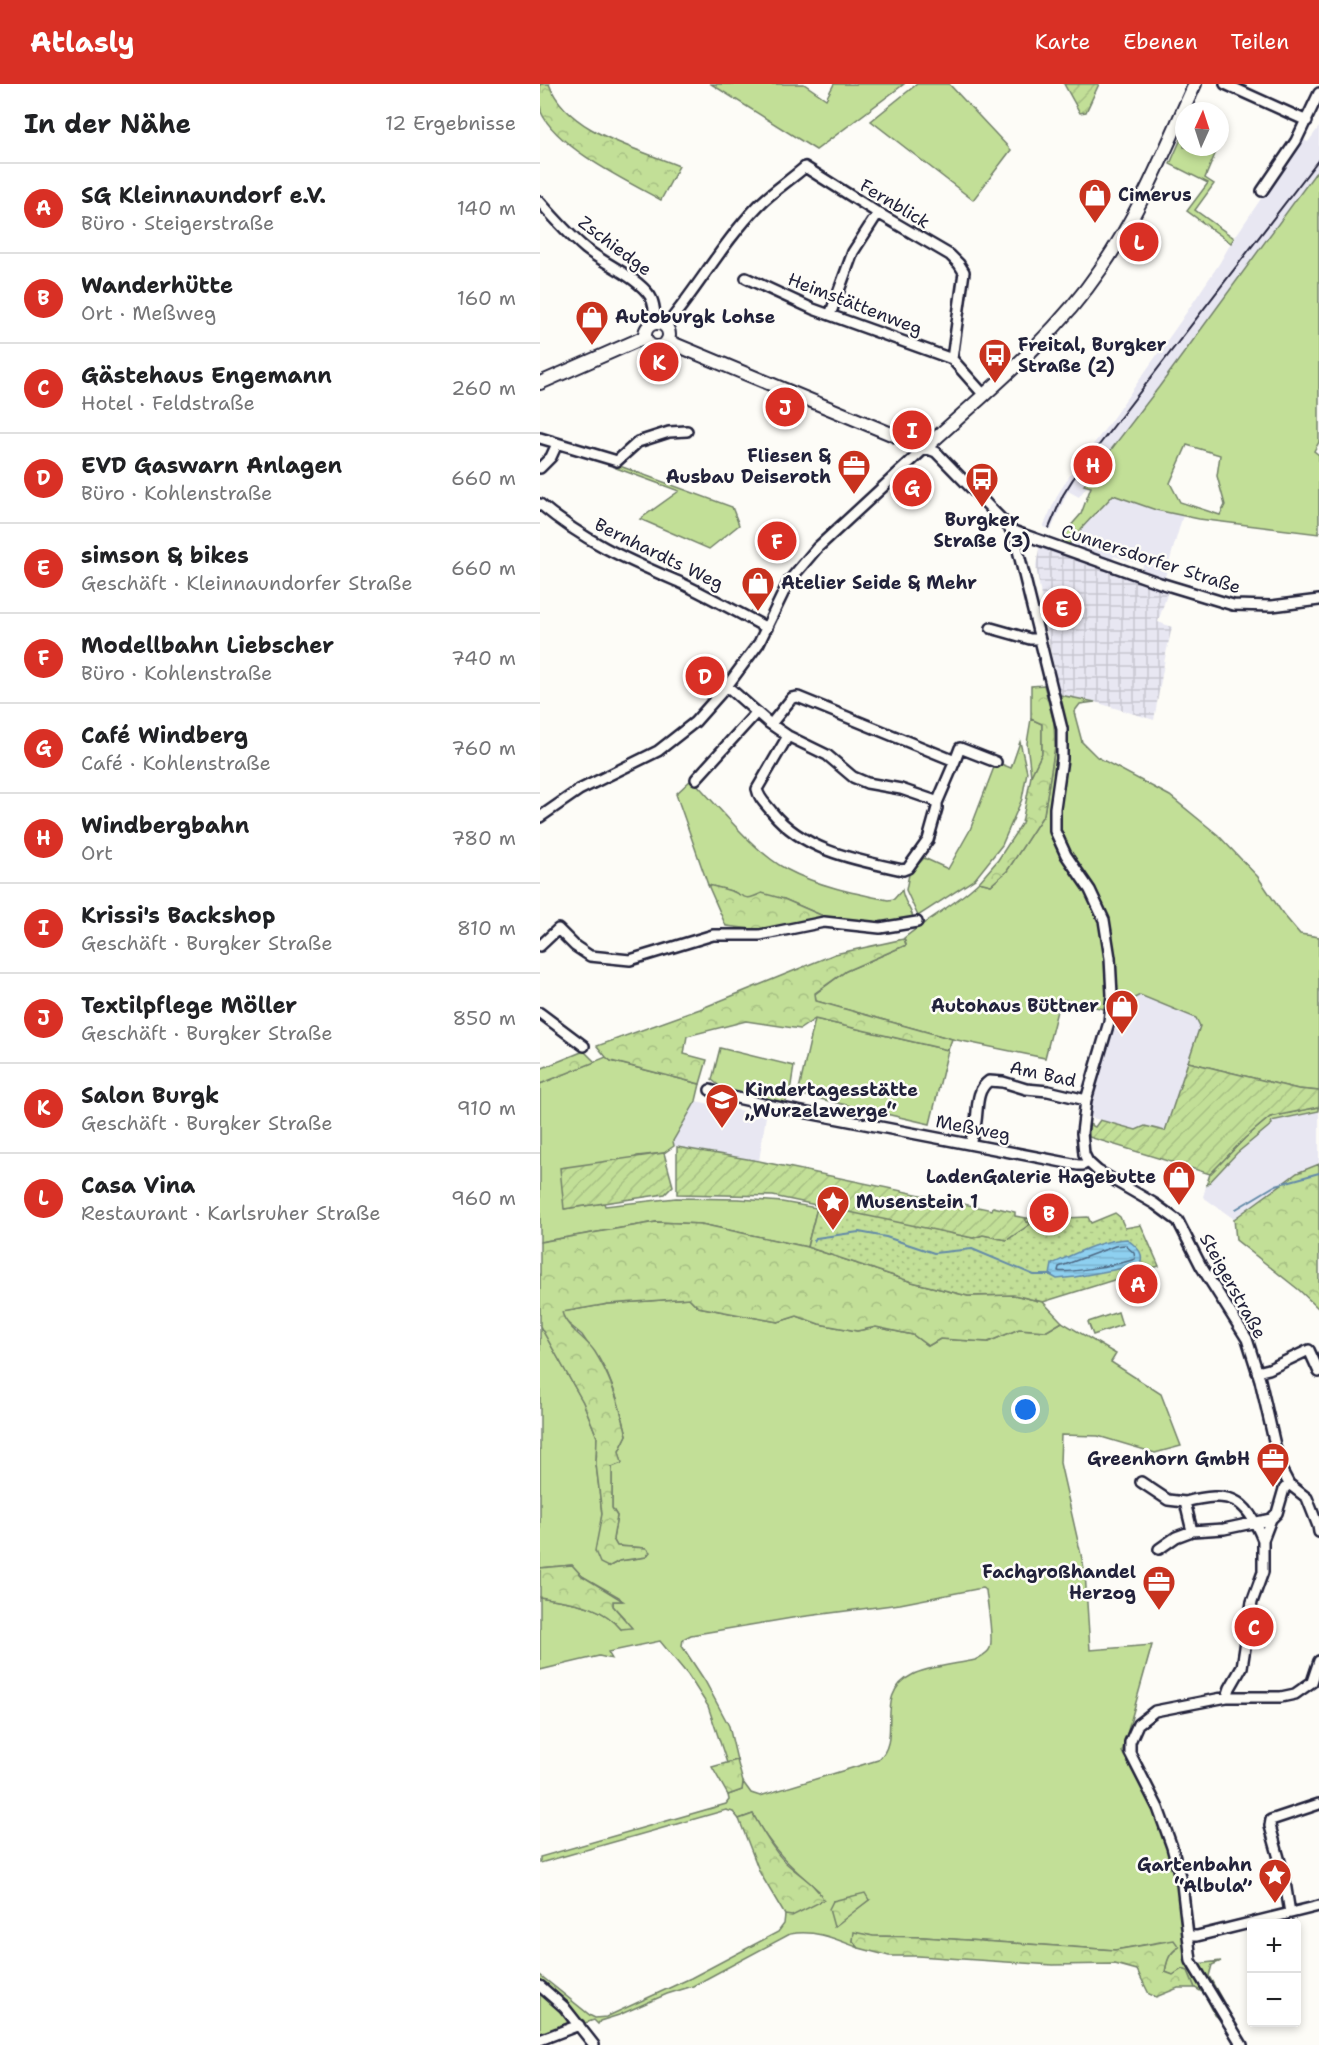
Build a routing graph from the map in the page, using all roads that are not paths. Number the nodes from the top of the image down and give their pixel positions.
1 (1195, 84) edge
2 (1225, 84) edge
3 (1319, 93) edge
4 (1307, 122) junction
5 (1262, 191) dead end
6 (540, 202) edge
7 (878, 213) junction
8 (746, 278) dead end
9 (831, 315) junction
10 (660, 325) junction
11 (645, 337) junction
12 (667, 341) junction
13 (952, 359) junction
14 (540, 383) edge
15 (984, 395) junction
16 (687, 431) dead end
17 (540, 438) edge
18 (557, 444) junction
19 (925, 448) junction
20 (540, 468) edge
21 (540, 504) edge
22 (1011, 530) junction
23 (1319, 600) edge
24 (767, 628) junction
25 (991, 628) dead end
26 (1039, 639) junction
27 (727, 686) junction
28 (756, 713) junction
29 (771, 724) junction
30 (788, 736) junction
31 (955, 760) junction
32 (996, 762) dead end
33 (696, 779) dead end
34 (937, 803) junction
35 (540, 817) edge
36 (917, 922) dead end
37 (540, 946) edge
38 (540, 1013) edge
39 (584, 1046) dead end
40 (710, 1090) dead end
41 (1086, 1100) junction
42 (970, 1144) junction
43 (1088, 1162) junction
44 (1257, 1372) junction
45 (1319, 1372) edge
46 (1141, 1482) dead end
47 (1289, 1484) junction
48 (1185, 1502) junction
49 (1271, 1519) junction
50 (1256, 1522) junction
51 (1192, 1531) junction
52 (1319, 1532) edge
53 (1263, 1540) junction
54 (1159, 1548) dead end
55 (1319, 1660) edge
56 (1227, 1697) junction
57 (1319, 1804) edge
58 (1319, 1906) edge
59 (1290, 1913) junction
60 (1188, 1936) junction
61 (540, 1986) edge
62 (579, 2025) junction
63 (540, 2040) edge
64 (594, 2045) edge
65 (1242, 2045) edge

1 - 15 main road
2 - 4 street
3 - 4 street
4 - 5 street
6 - 10 street, Zschiedge
7 - 9 street
7 - 10 street, Fernblick
7 - 13 street, Fernblick
8 - 9 street, Heimstättenweg
9 - 13 street, Heimstättenweg
10 - 11 main road
10 - 12 main road
11 - 12 main road
11 - 14 main road
12 - 19 main road
13 - 15 street
15 - 19 main road
16 - 18 street
17 - 18 street
18 - 20 street
19 - 22 street
19 - 24 street
21 - 24 street, Bernhardts Weg
22 - 23 street, Cunnersdorfer Straße
22 - 26 street
24 - 27 street
25 - 26 street
26 - 41 street
27 - 28 street
27 - 35 street
28 - 29 street
28 - 33 street
29 - 30 street
29 - 31 street
30 - 34 street
30 - 34 street
31 - 32 street
31 - 34 street
36 - 37 street
38 - 39 street
40 - 42 street, Meßweg
41 - 42 street, Am Bad
41 - 43 street
42 - 43 street, Meßweg
43 - 44 street, Steigerstraße
44 - 45 street
44 - 47 street, Steigerstraße
46 - 48 street
47 - 49 street
47 - 52 street, Steigerstraße
48 - 50 street
48 - 51 street
49 - 50 street
49 - 53 street
50 - 51 street
50 - 53 street
51 - 54 street
53 - 56 street
55 - 56 street
56 - 60 street
57 - 59 street
58 - 59 street
59 - 60 street
60 - 65 street
61 - 62 street
62 - 63 street
62 - 64 street

